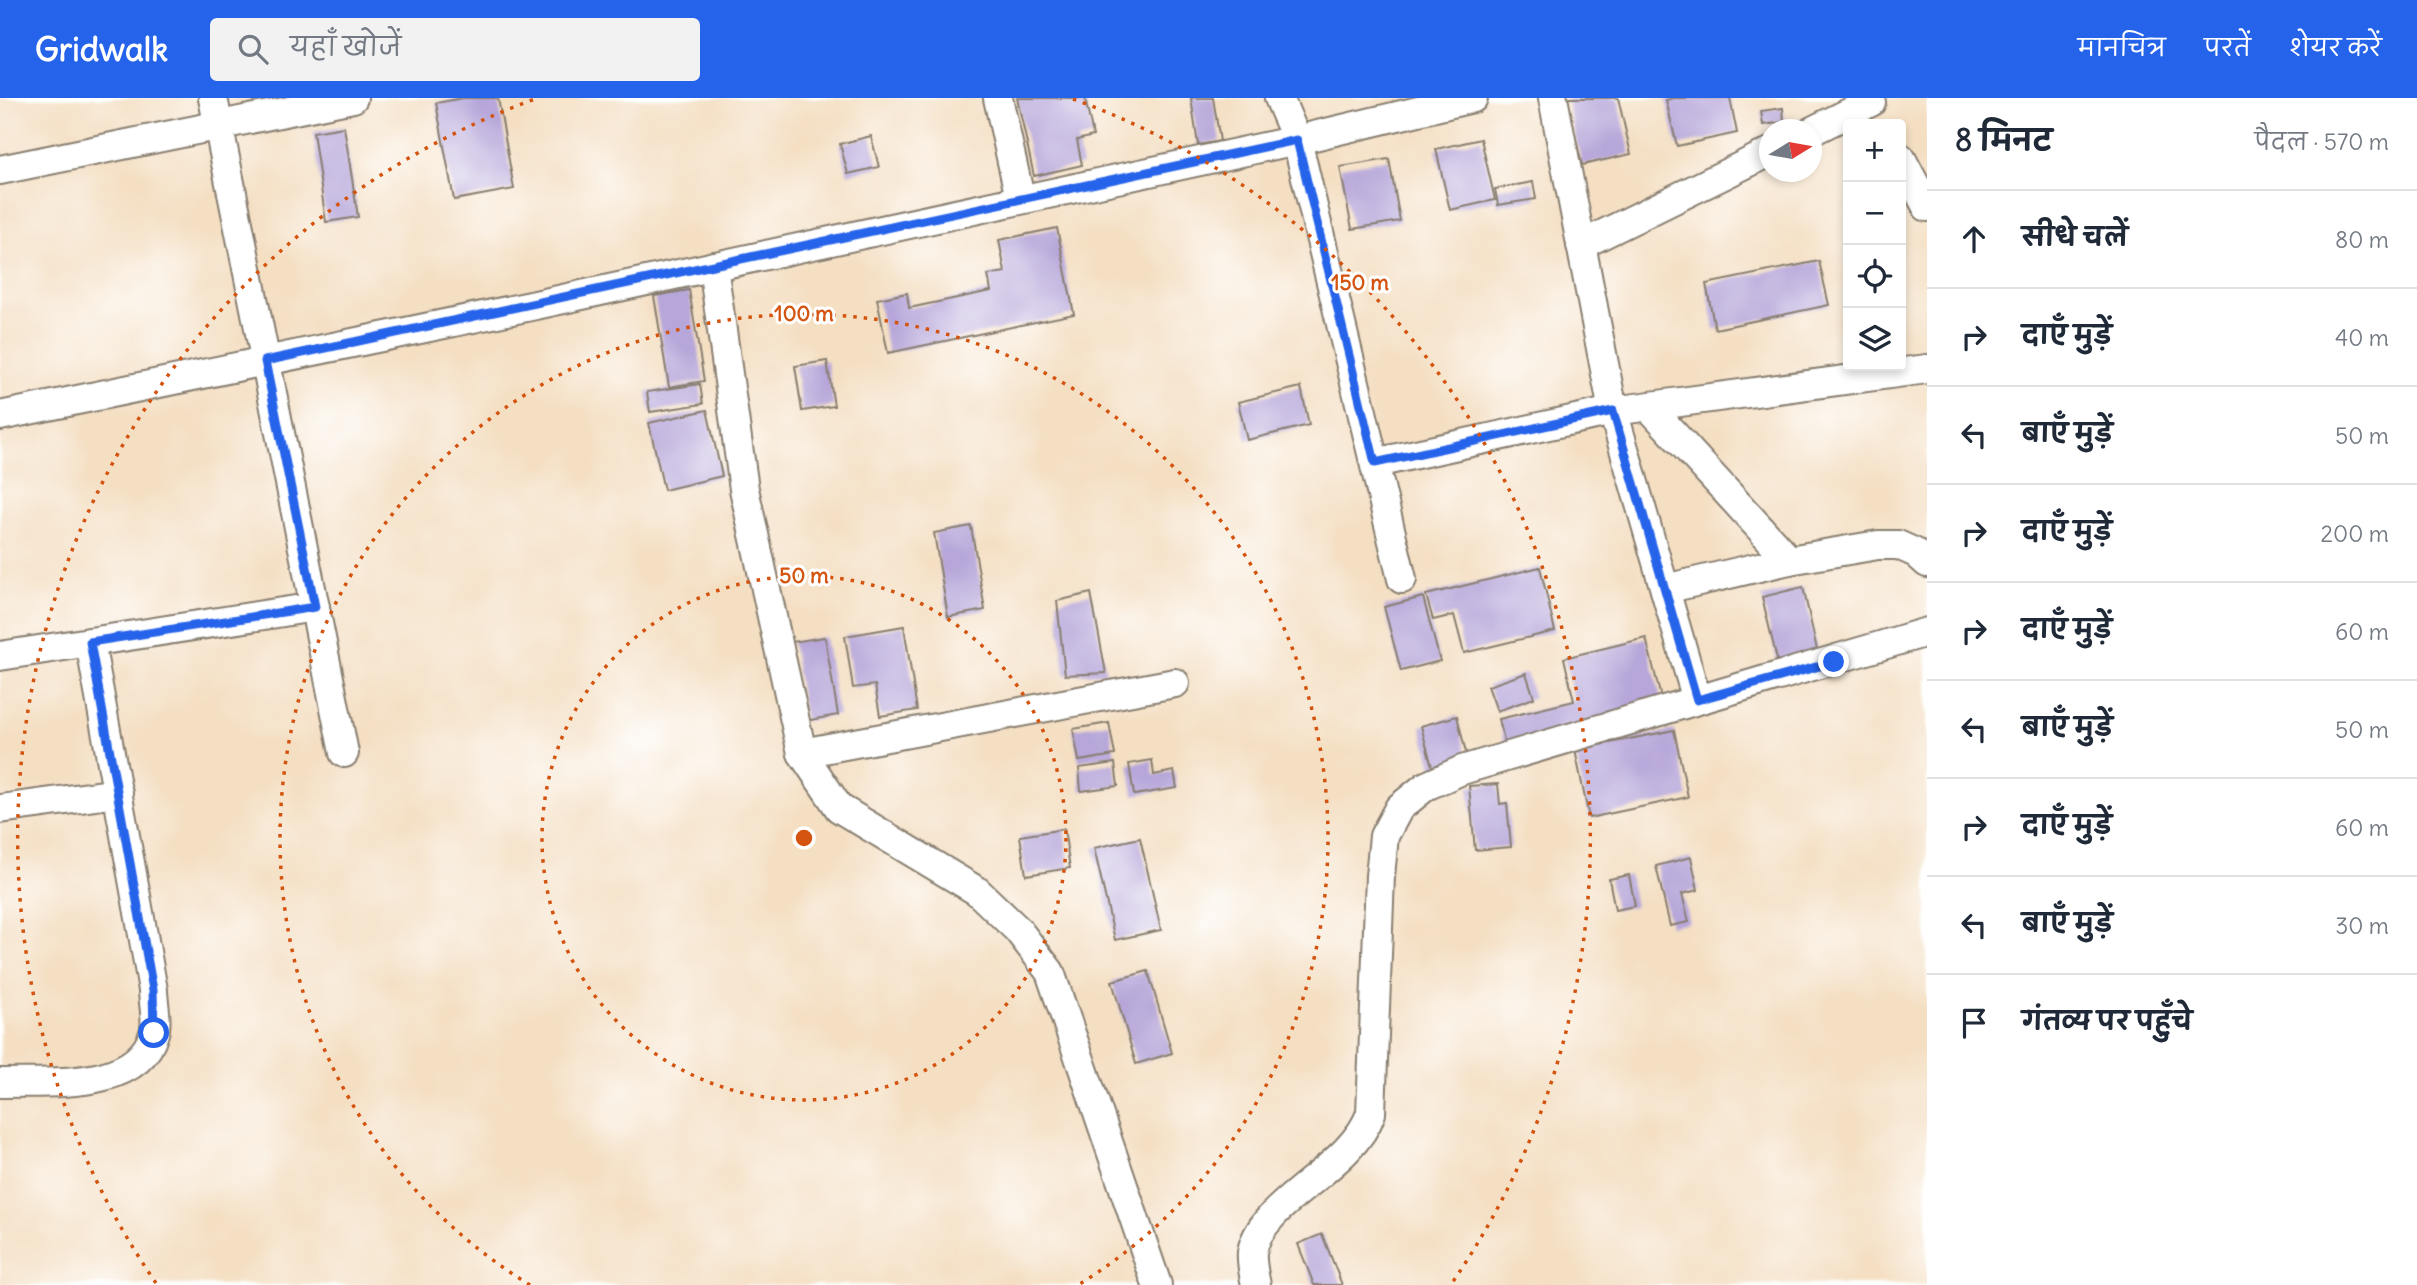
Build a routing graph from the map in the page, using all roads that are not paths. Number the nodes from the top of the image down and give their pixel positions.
1 (213, 98) edge
2 (353, 98) edge
3 (998, 98) edge
4 (1279, 98) edge
5 (1473, 98) edge
6 (1553, 98) edge
7 (1875, 108) edge
8 (220, 125) junction
9 (1822, 127) edge
10 (1297, 140) junction
11 (1759, 157) edge
12 (1906, 167) edge
13 (0, 170) edge
14 (1020, 198) junction
15 (1927, 207) edge
16 (1581, 245) junction
17 (713, 265) junction
18 (265, 361) junction
19 (1927, 369) edge
20 (1649, 407) junction
21 (1613, 411) junction
22 (0, 416) edge
23 (1375, 463) junction
24 (1789, 560) junction
25 (1927, 563) edge
26 (1402, 579) dead end
27 (1665, 589) junction
28 (315, 607) junction
29 (1927, 632) edge
30 (90, 642) junction
31 (0, 656) edge
32 (1175, 683) dead end
33 (1697, 700) junction
34 (344, 753) dead end
35 (802, 753) junction
36 (118, 793) junction
37 (0, 809) edge
38 (0, 1083) edge
39 (1157, 1285) edge
40 (1256, 1285) edge

1 - 8 street
2 - 8 street
3 - 14 street
4 - 10 street
5 - 10 street
6 - 16 street
7 - 9 street
8 - 13 street
8 - 18 street
10 - 14 street
10 - 23 street
11 - 16 street
12 - 15 street
14 - 17 street
16 - 21 street
17 - 18 street
17 - 35 street
18 - 22 street
18 - 28 street
19 - 20 street
20 - 21 street
20 - 24 street
21 - 23 street
21 - 27 street
23 - 26 street
24 - 25 street
24 - 27 street
27 - 33 street
28 - 30 street
28 - 34 street
29 - 33 street
30 - 31 street
30 - 36 street
32 - 35 street
33 - 40 street
35 - 39 street
36 - 37 street
36 - 38 street

